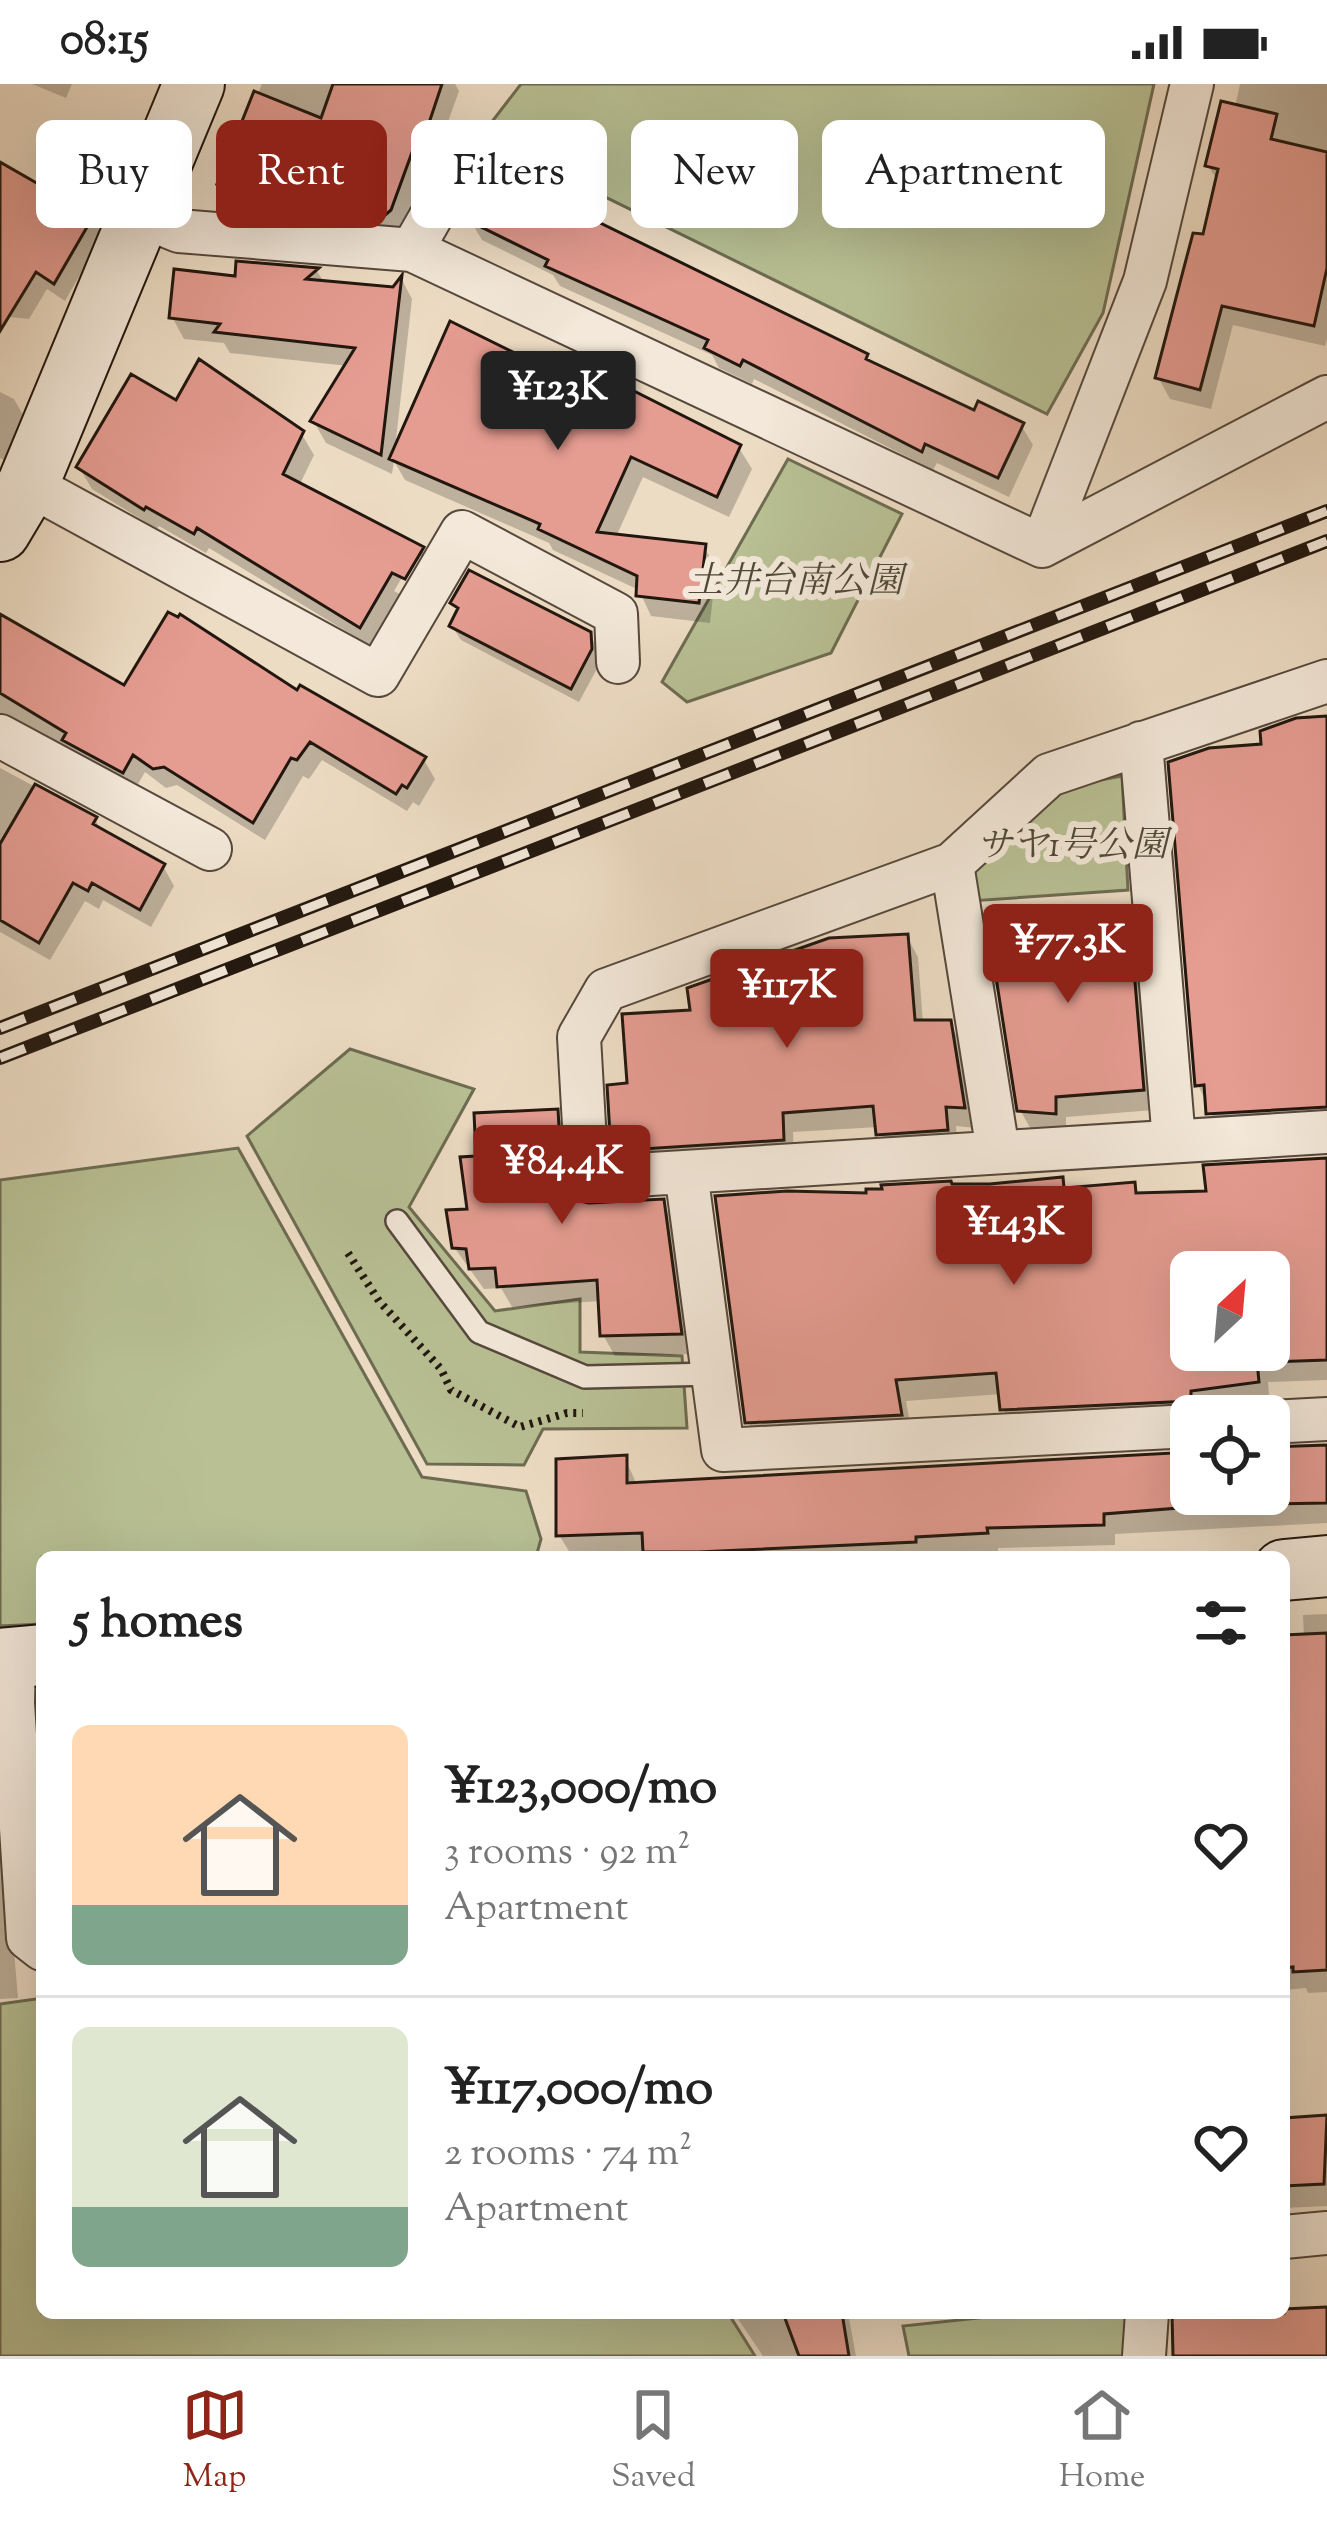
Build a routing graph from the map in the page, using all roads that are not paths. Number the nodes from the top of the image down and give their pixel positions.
1 (194, 84) edge
2 (1192, 84) edge
3 (180, 120) edge
4 (137, 228) edge
5 (171, 228) edge
6 (425, 228) edge
7 (412, 250) junction
8 (1327, 397) edge
9 (14, 508) edge
10 (1042, 546) junction
11 (617, 662) dead end
12 (1327, 681) edge
13 (0, 736) edge
14 (1141, 742) junction
15 (210, 849) dead end
16 (952, 864) junction
17 (1327, 1132) edge
18 (1174, 1142) junction
19 (998, 1151) junction
20 (686, 1172) junction
21 (397, 1221) dead end
22 (712, 1374) junction
23 (1327, 1419) edge
24 (1290, 1421) edge
25 (1170, 1427) edge
26 (1327, 1566) edge
27 (1290, 1569) edge
28 (19, 1657) edge
29 (36, 1944) edge
30 (1327, 2233) edge
31 (1290, 2236) edge
32 (1147, 2319) edge
33 (1144, 2356) edge

1 - 3 street
2 - 10 street
4 - 9 street
5 - 7 street
6 - 7 street
7 - 10 street
8 - 10 street
9 - 11 street
12 - 14 street
13 - 15 street
14 - 16 street
14 - 18 street
16 - 19 street
16 - 20 street
17 - 18 street
18 - 19 street
19 - 20 street
20 - 22 street
21 - 22 lane
22 - 25 street
23 - 24 street
26 - 27 street
28 - 29 street
30 - 31 street
32 - 33 street

